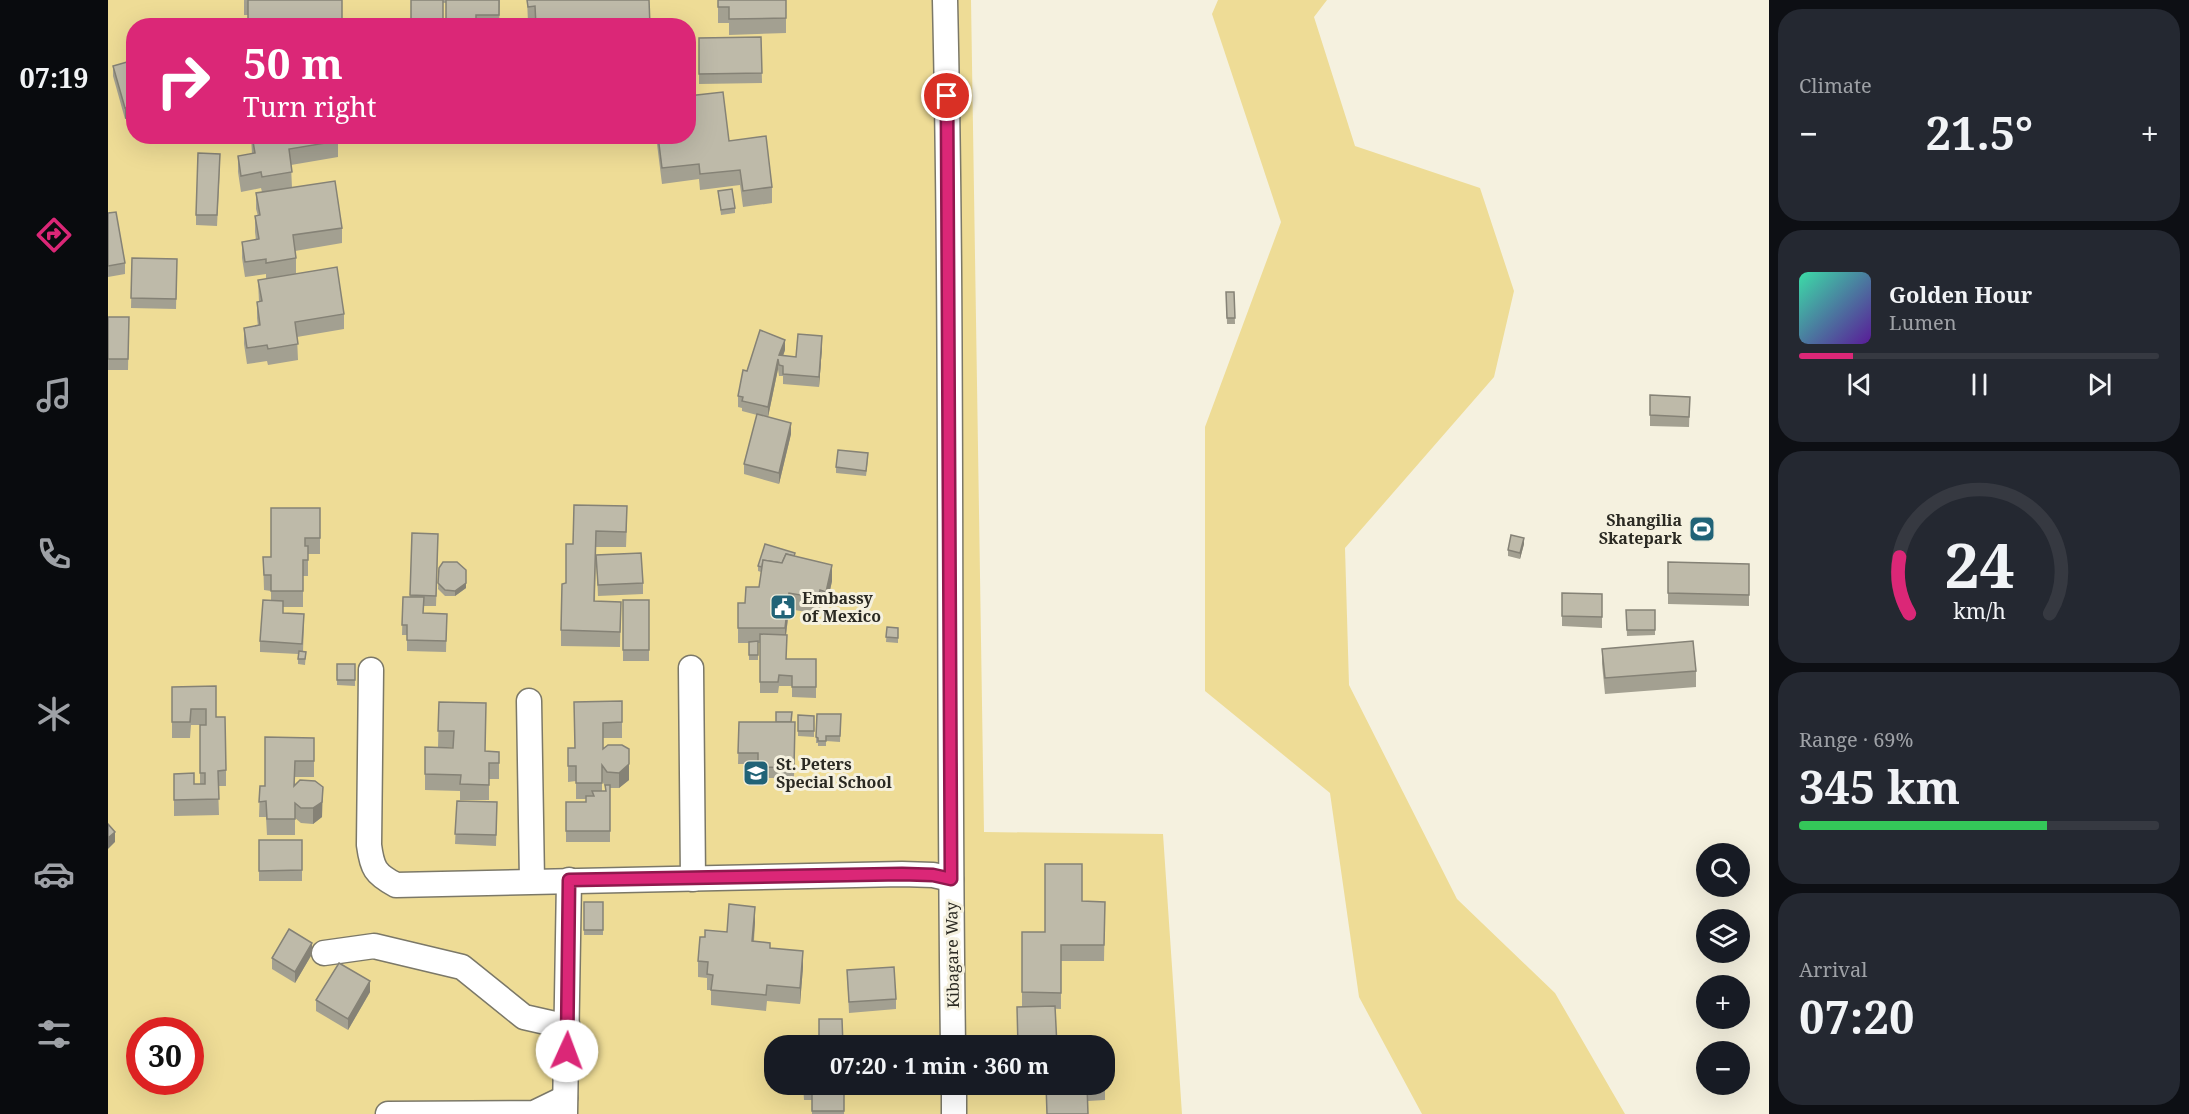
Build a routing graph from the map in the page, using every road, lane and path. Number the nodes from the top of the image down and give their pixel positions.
1 (945, 0) edge
2 (691, 668) dead end
3 (370, 670) dead end
4 (529, 701) dead end
5 (693, 879) junction
6 (951, 879) junction
7 (569, 880) junction
8 (532, 881) junction
9 (324, 953) dead end
10 (568, 1027) junction
11 (953, 1035) edge
12 (954, 1095) edge
13 (565, 1106) edge
14 (388, 1114) edge
15 (954, 1114) edge

1 - 6 street, Kibagare Way
2 - 5 street
3 - 8 street
4 - 8 street
5 - 6 street
5 - 7 street
6 - 11 street, Kibagare Way
7 - 8 street
7 - 10 street
9 - 10 street
10 - 13 street
12 - 15 street
13 - 14 street

